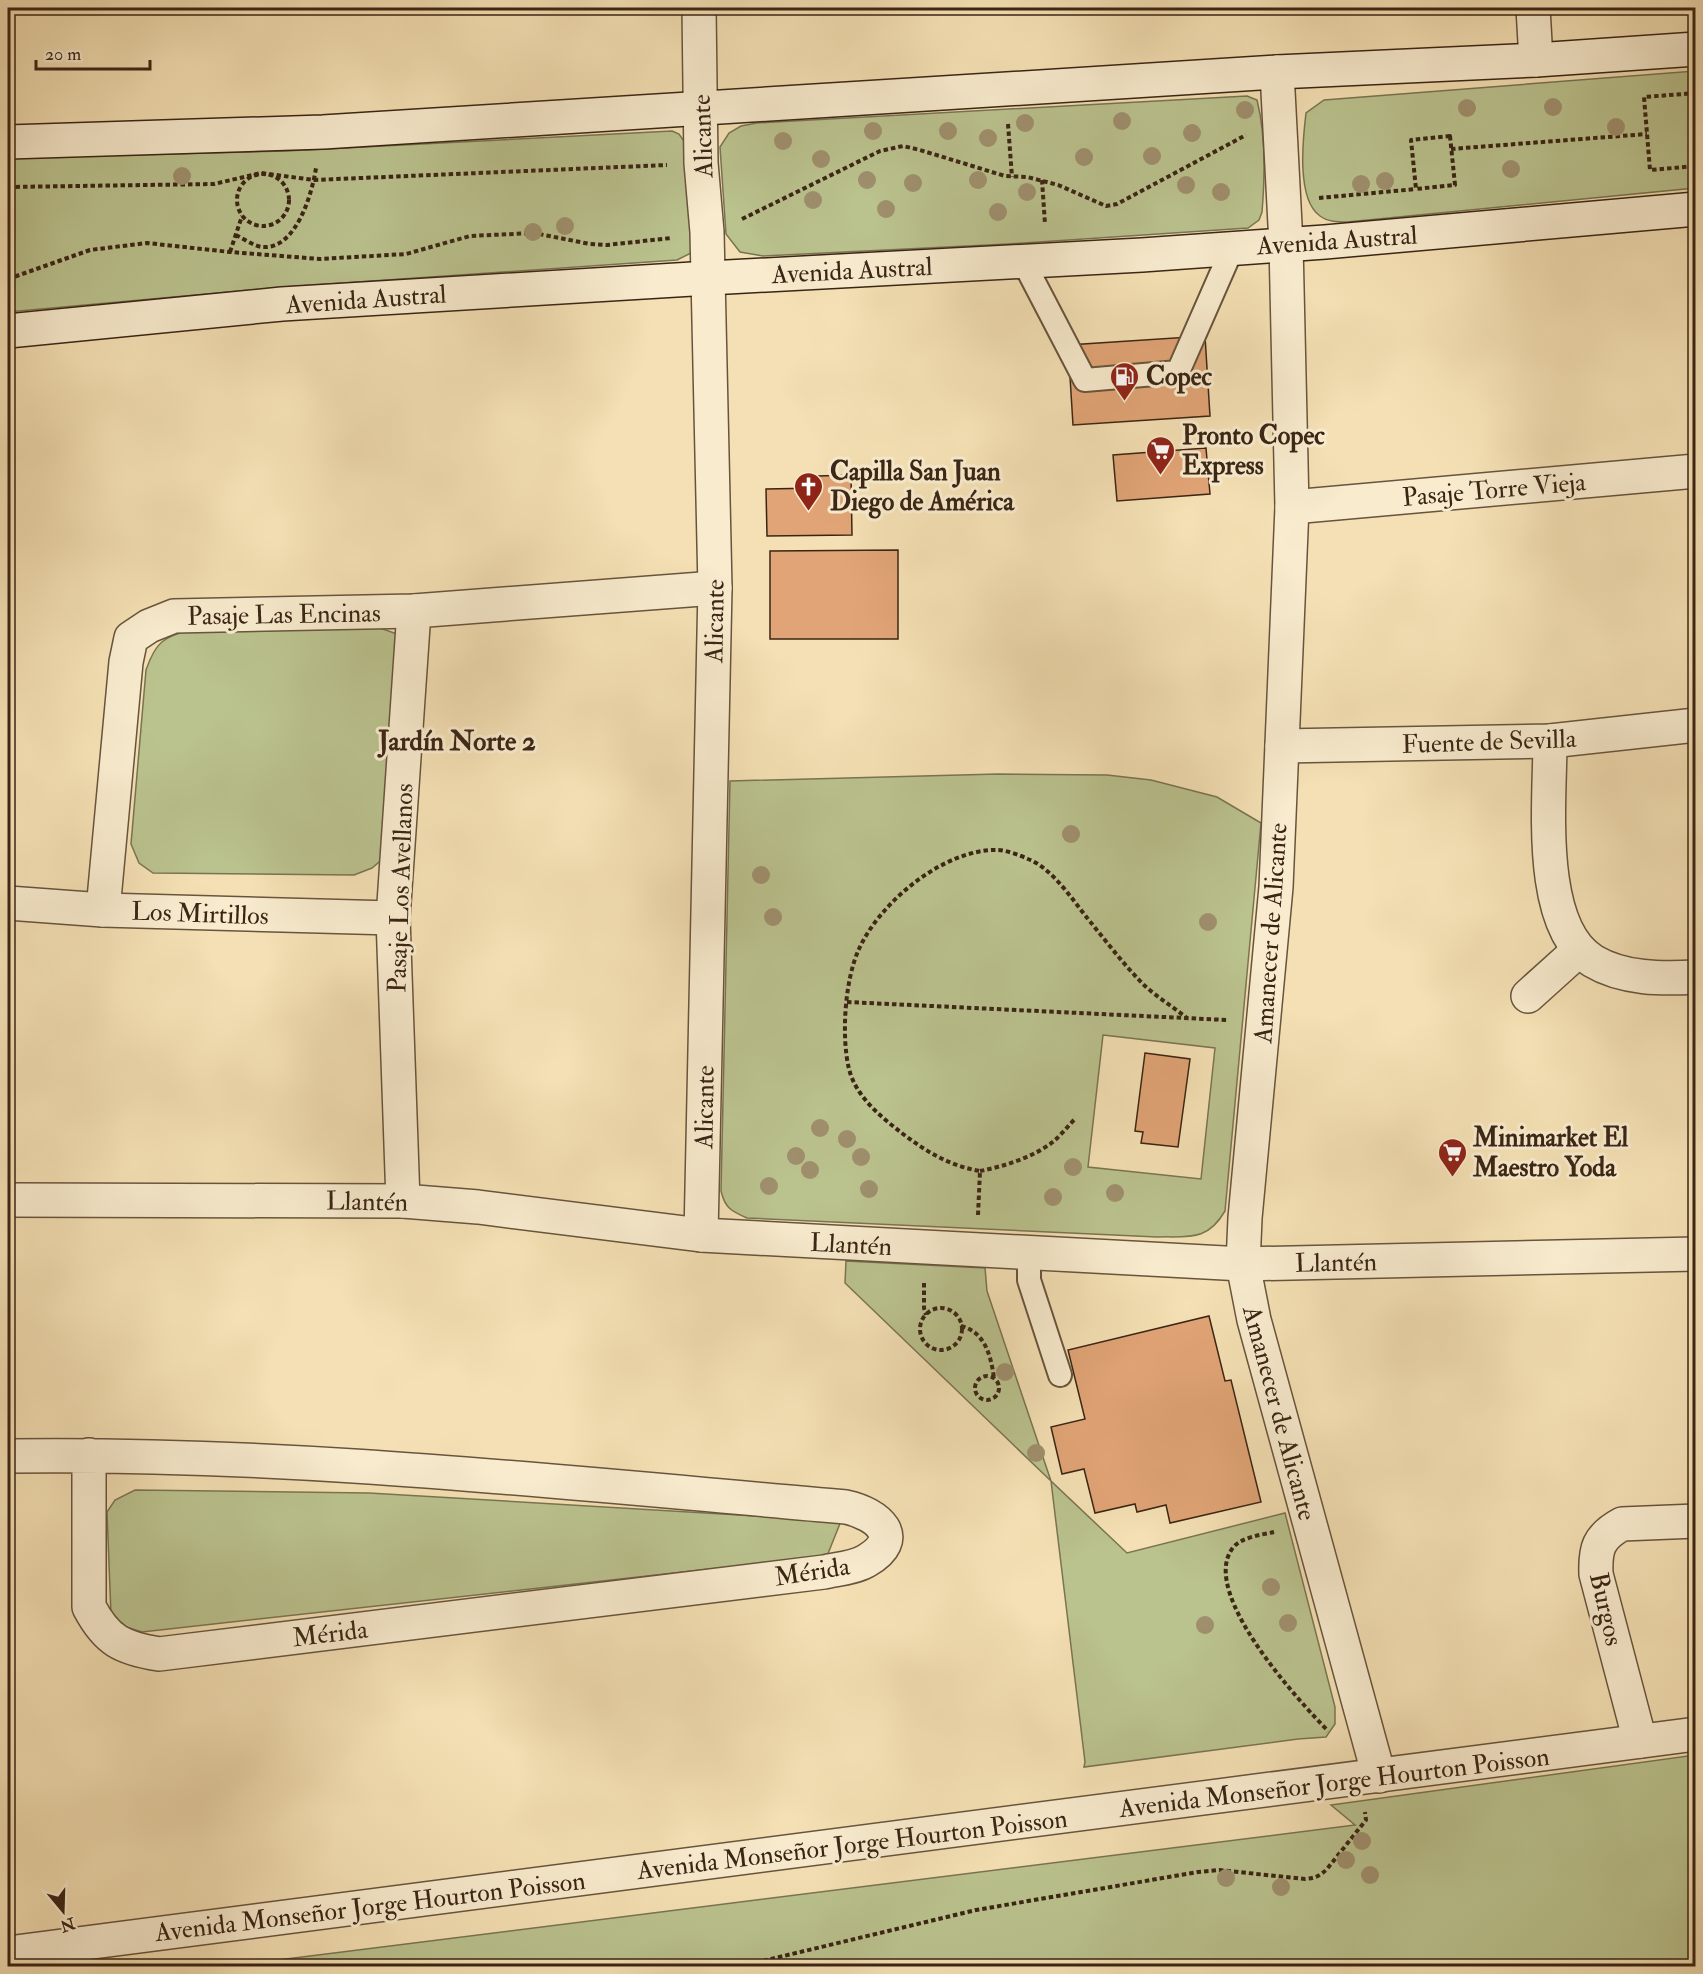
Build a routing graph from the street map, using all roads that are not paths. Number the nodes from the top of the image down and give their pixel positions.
1 (699, 8) edge
2 (1533, 8) edge
3 (1695, 49) edge
4 (1536, 60) junction
5 (1277, 72) junction
6 (700, 107) junction
7 (8, 142) edge
8 (1695, 209) edge
9 (1286, 244) junction
10 (1232, 249) junction
11 (1023, 261) junction
12 (709, 278) junction
13 (8, 330) edge
14 (1695, 471) edge
15 (1292, 507) junction
16 (715, 588) junction
17 (414, 611) junction
18 (1695, 726) edge
19 (1551, 741) junction
20 (1282, 746) junction
21 (8, 903) edge
22 (103, 910) junction
23 (393, 918) junction
24 (1579, 950) junction
25 (1695, 977) edge
26 (1528, 996) dead end
27 (8, 1200) edge
28 (403, 1201) junction
29 (701, 1235) junction
30 (1029, 1254) junction
31 (1695, 1254) edge
32 (1243, 1264) junction
33 (1060, 1375) dead end
34 (89, 1455) junction
35 (8, 1456) edge
36 (1695, 1521) edge
37 (1695, 1734) edge
38 (1640, 1741) junction
39 (1370, 1778) junction
40 (8, 1953) edge

1 - 6 street, Alicante
2 - 4 street
3 - 4 street
4 - 5 street
5 - 6 street
5 - 9 street, Amanecer de Alicante
6 - 7 street
6 - 12 street, Alicante
8 - 9 street, Avenida Austral
9 - 10 street, Avenida Austral
9 - 15 street, Amanecer de Alicante
10 - 11 street, Avenida Austral
10 - 11 lane
11 - 12 street, Avenida Austral
12 - 13 street, Avenida Austral
12 - 16 street, Alicante
14 - 15 street, Pasaje Torre Vieja
15 - 20 street, Amanecer de Alicante
16 - 17 street, Pasaje Las Encinas
16 - 29 street, Alicante
17 - 22 street, Pasaje Las Encinas
17 - 23 street, Pasaje Los Avellanos
18 - 19 street, Fuente de Sevilla
19 - 20 street, Fuente de Sevilla
19 - 24 street
20 - 32 street, Amanecer de Alicante
21 - 22 street, Los Mirtillos
22 - 23 street, Los Mirtillos
23 - 28 street, Pasaje Los Avellanos
24 - 25 street
24 - 26 street
27 - 28 street, Llantén
28 - 29 street, Llantén
29 - 30 street, Llantén
30 - 32 street, Llantén
30 - 33 lane
31 - 32 street, Llantén
32 - 39 street, Amanecer de Alicante
34 - 34 street, Mérida
34 - 35 street, Mérida
36 - 38 street, Burgos
37 - 38 street, Avenida Monseñor Jorge Hourton Poisson
38 - 39 street, Avenida Monseñor Jorge Hourton Poisson
39 - 40 street, Avenida Monseñor Jorge Hourton Poisson

